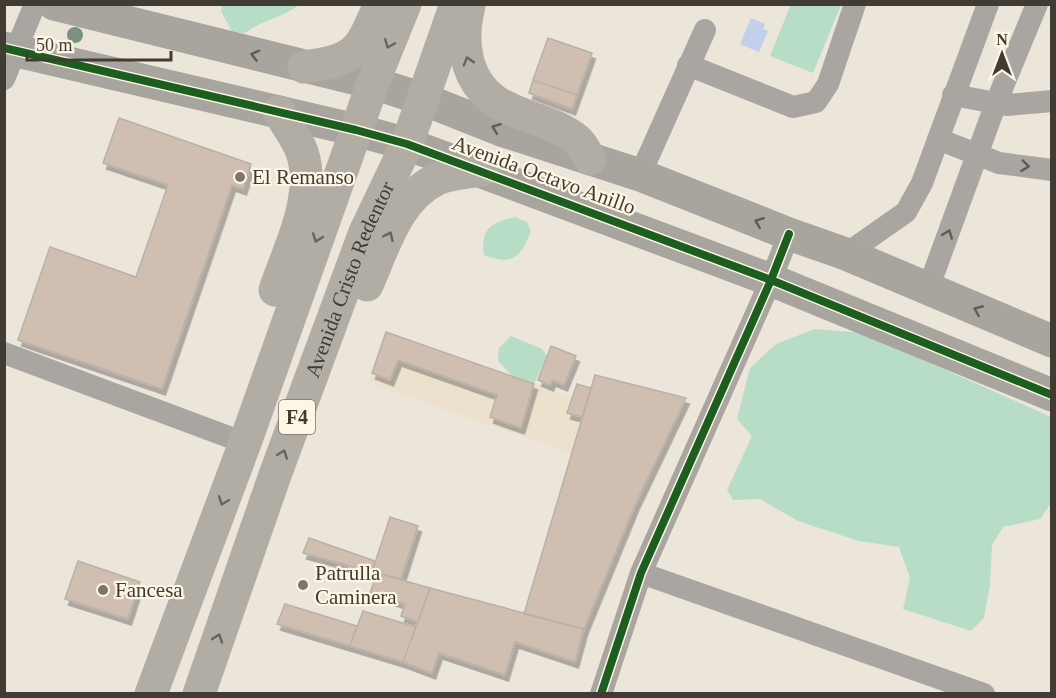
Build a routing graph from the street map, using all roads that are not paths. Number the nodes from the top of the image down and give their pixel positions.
1 (35, 4) edge
2 (54, 4) edge
3 (380, 4) edge
4 (405, 4) edge
5 (855, 4) edge
6 (988, 4) edge
7 (1037, 4) edge
8 (455, 6) edge
9 (705, 30) dead end
10 (8, 59) edge
11 (688, 65) junction
12 (304, 67) junction
13 (373, 83) junction
14 (953, 96) junction
15 (423, 99) junction
16 (1052, 101) edge
17 (996, 103) junction
18 (279, 112) junction
19 (356, 130) junction
20 (938, 139) junction
21 (407, 144) junction
22 (978, 155) junction
23 (590, 159) junction
24 (483, 170) junction
25 (1052, 170) edge
26 (640, 175) junction
27 (337, 183) junction
28 (789, 234) junction
29 (846, 254) junction
30 (771, 280) junction
31 (928, 289) junction
32 (1009, 323) junction
33 (331, 329) junction
34 (1052, 341) edge
35 (4, 353) edge
36 (980, 366) junction
37 (268, 372) junction
38 (1052, 395) edge
39 (245, 443) junction
40 (641, 573) junction
41 (150, 693) edge
42 (199, 693) edge
43 (601, 693) edge
44 (984, 693) edge

1 - 10 street
12 -> 2 street, Avenida Octavo Anillo
3 - 12 highway
4 -> 13 highway, F4
5 - 11 street
6 - 14 street
7 - 17 street
8 - 15 highway, Avenida Cristo Redentor / F4
23 -> 8 highway
9 - 11 street
10 - 18 street, Avenida Octavo Anillo
11 - 26 street
12 - 13 street, Avenida Octavo Anillo
13 - 15 street, Avenida Octavo Anillo
13 - 19 highway, F4
14 - 17 street
14 - 20 street
15 - 21 highway, Avenida Cristo Redentor / F4
23 -> 15 street, Avenida Octavo Anillo
16 - 17 street
17 - 22 street
18 - 19 street, Avenida Octavo Anillo
18 - 37 highway
19 - 21 street, Avenida Octavo Anillo
19 - 27 highway, F4
20 - 22 street
20 - 29 street
21 - 24 street, Avenida Octavo Anillo
21 - 33 highway, Avenida Cristo Redentor / F4
22 -> 25 street
31 -> 22 street
23 - 26 street, Avenida Octavo Anillo
24 - 30 street, Avenida Octavo Anillo
33 -> 24 highway
28 -> 26 street, Avenida Octavo Anillo
27 - 33 highway
27 -> 37 highway, F4
28 - 29 street, Avenida Octavo Anillo
28 - 30 street
29 - 31 street, Avenida Octavo Anillo
30 - 36 street, Avenida Octavo Anillo
30 - 40 street
32 -> 31 street, Avenida Octavo Anillo
32 - 34 street, Avenida Octavo Anillo
32 - 36 street
42 -> 33 highway, Avenida Cristo Redentor / F4
35 - 39 street
36 - 38 street, Avenida Octavo Anillo
37 - 39 highway, F4
39 -> 41 highway, F4
40 - 43 street
40 - 44 street

